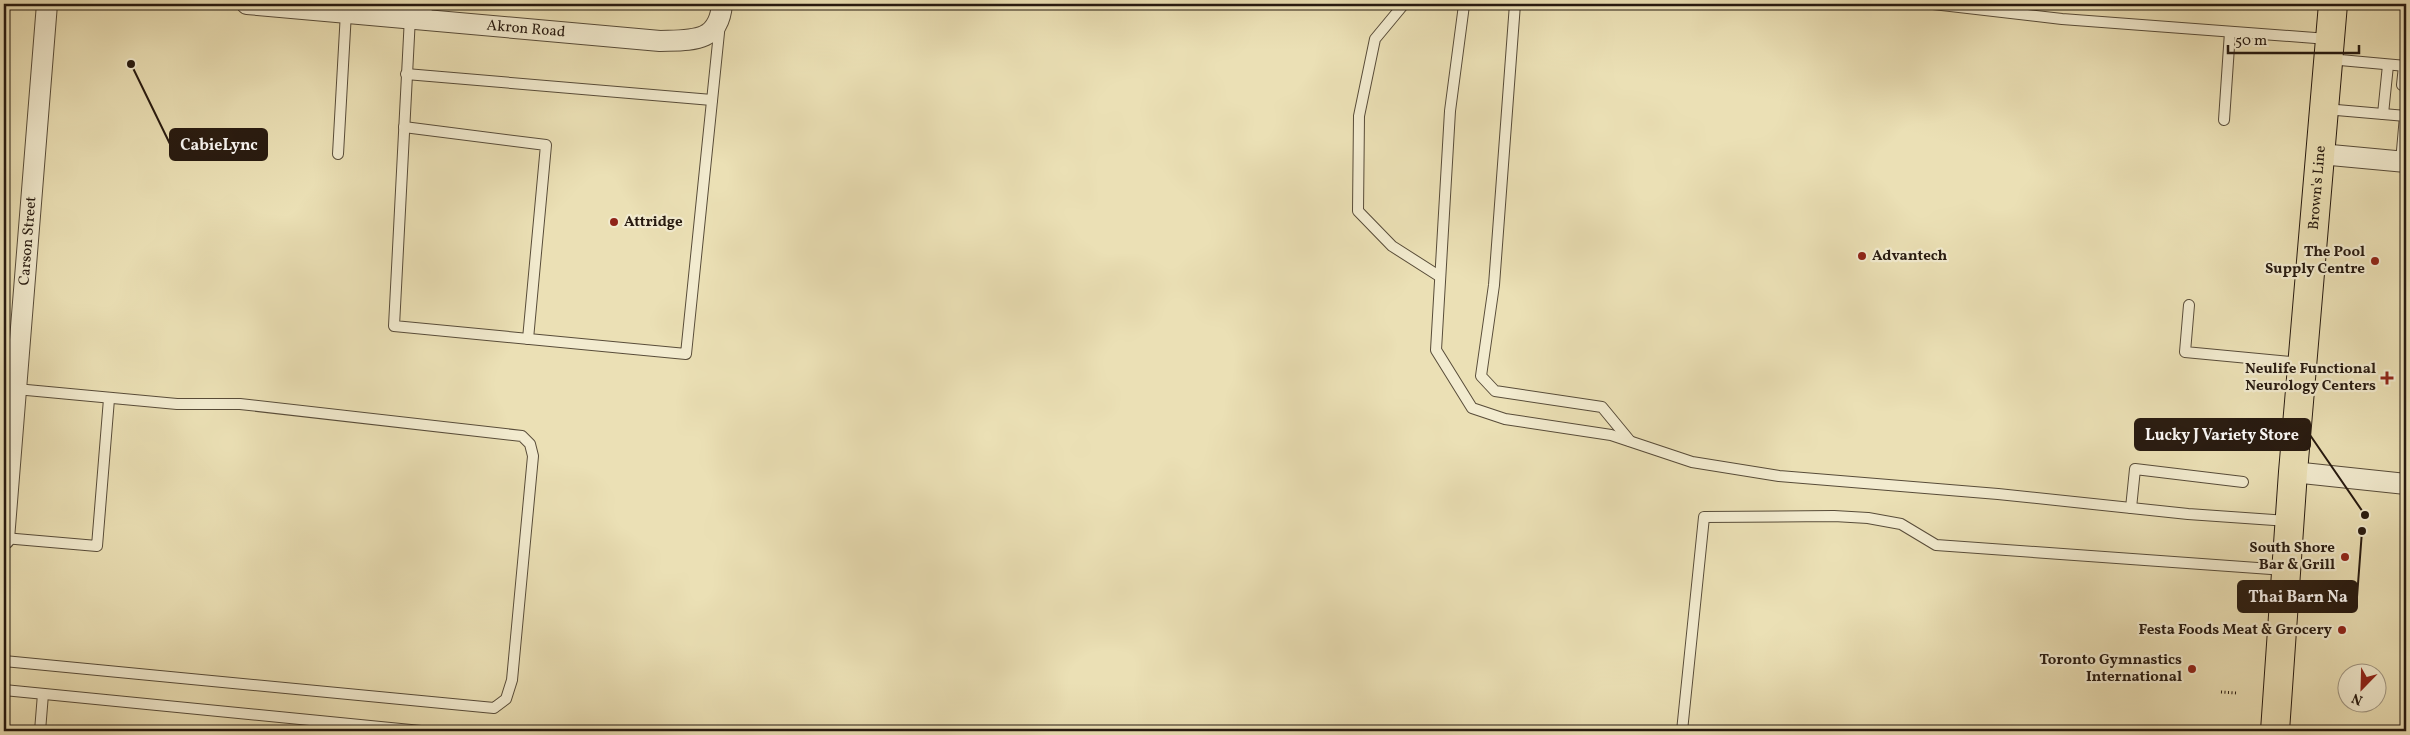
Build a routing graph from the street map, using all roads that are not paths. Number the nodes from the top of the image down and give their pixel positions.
1 (47, 4) edge
2 (247, 4) edge
3 (1404, 4) edge
4 (1464, 4) edge
5 (1515, 4) edge
6 (1933, 4) edge
7 (2333, 4) edge
8 (387, 9) edge
9 (346, 12) junction
10 (722, 12) edge
11 (421, 13) edge
12 (2230, 32) junction
13 (2329, 49) junction
14 (2388, 65) junction
15 (2405, 66) edge
16 (406, 74) junction
17 (2402, 85) dead end
18 (712, 100) junction
19 (2324, 108) junction
20 (2403, 113) edge
21 (2383, 114) junction
22 (2224, 120) dead end
23 (404, 127) junction
24 (338, 154) dead end
25 (2320, 154) junction
26 (2403, 162) edge
27 (1439, 276) junction
28 (2189, 304) dead end
29 (528, 339) junction
30 (2302, 363) junction
31 (16, 389) junction
32 (109, 399) junction
33 (1631, 442) junction
34 (2293, 472) junction
35 (2243, 482) dead end
36 (2406, 484) edge
37 (2131, 508) junction
38 (2290, 521) junction
39 (4, 538) edge
40 (2286, 570) junction
41 (4, 661) edge
42 (4, 690) edge
43 (43, 694) junction
44 (40, 731) edge
45 (421, 731) edge
46 (1682, 731) edge
47 (2275, 731) edge

1 - 31 street, Carson Street
2 - 9 street, Akron Road
3 - 27 lane
4 - 27 lane
5 - 33 lane
6 - 12 lane
7 - 13 main road, Brown's Line
8 - 9 street, Akron Road
8 - 11 street, Akron Road
9 - 24 lane
10 - 11 street, Akron Road
10 - 18 lane
11 - 16 lane
12 - 13 lane
12 - 22 lane
13 - 14 lane
13 - 19 main road, Brown's Line
14 - 15 lane
14 - 21 lane
15 - 17 lane
16 - 18 lane
16 - 23 lane
18 - 29 lane
19 - 21 lane
19 - 25 main road, Brown's Line
20 - 21 lane
20 - 26 lane
23 - 29 lane
23 - 29 lane
25 - 26 street
25 - 30 main road, Brown's Line
27 - 33 lane
28 - 30 lane
30 - 34 main road, Brown's Line
31 - 32 lane
31 - 39 street, Carson Street
32 - 39 lane
32 - 41 lane
33 - 37 lane
34 - 36 street
34 - 38 main road, Brown's Line
35 - 37 lane
37 - 38 lane
38 - 40 main road, Brown's Line
40 - 46 lane
40 - 47 main road, Brown's Line
42 - 43 lane
43 - 44 lane
43 - 45 lane

